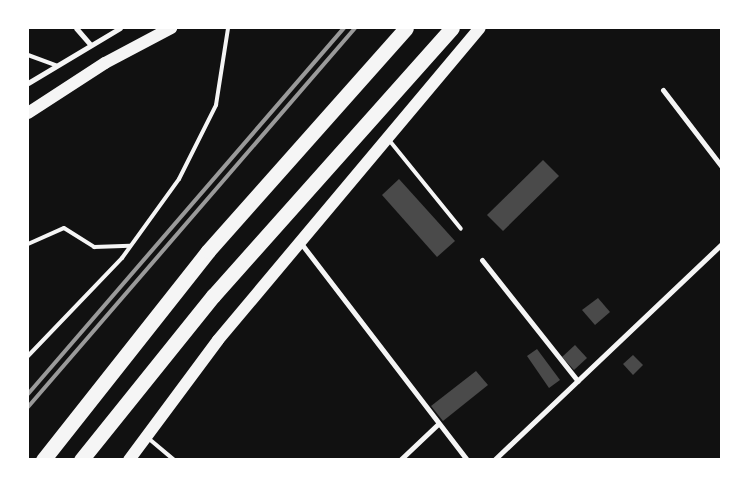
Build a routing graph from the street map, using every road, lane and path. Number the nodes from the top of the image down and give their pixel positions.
1 (76, 28) edge
2 (120, 28) edge
3 (172, 28) edge
4 (228, 28) edge
5 (406, 28) edge
6 (452, 28) edge
7 (480, 28) edge
8 (90, 44) junction
9 (28, 55) edge
10 (56, 65) junction
11 (28, 83) edge
12 (663, 90) dead end
13 (28, 113) edge
14 (388, 138) junction
15 (722, 167) edge
16 (461, 229) dead end
17 (299, 242) junction
18 (28, 244) edge
19 (722, 244) edge
20 (130, 246) junction
21 (482, 260) dead end
22 (28, 356) edge
23 (578, 381) junction
24 (438, 424) junction
25 (146, 437) junction
26 (43, 460) edge
27 (81, 460) edge
28 (129, 460) edge
29 (174, 460) edge
30 (400, 460) edge
31 (467, 460) edge
32 (494, 460) edge

1 - 8 street
2 - 8 street
3 - 13 main road
4 - 20 lane
5 - 26 highway
6 - 27 highway
7 - 14 main road
8 - 10 street
9 - 10 lane
10 - 11 street
12 - 15 street
14 - 16 lane
14 - 17 main road
17 - 24 street
17 - 25 main road
18 - 20 lane
19 - 23 street
20 - 22 lane
21 - 23 street
23 - 32 street
24 - 30 street
24 - 31 street
25 - 28 main road
25 - 29 lane

